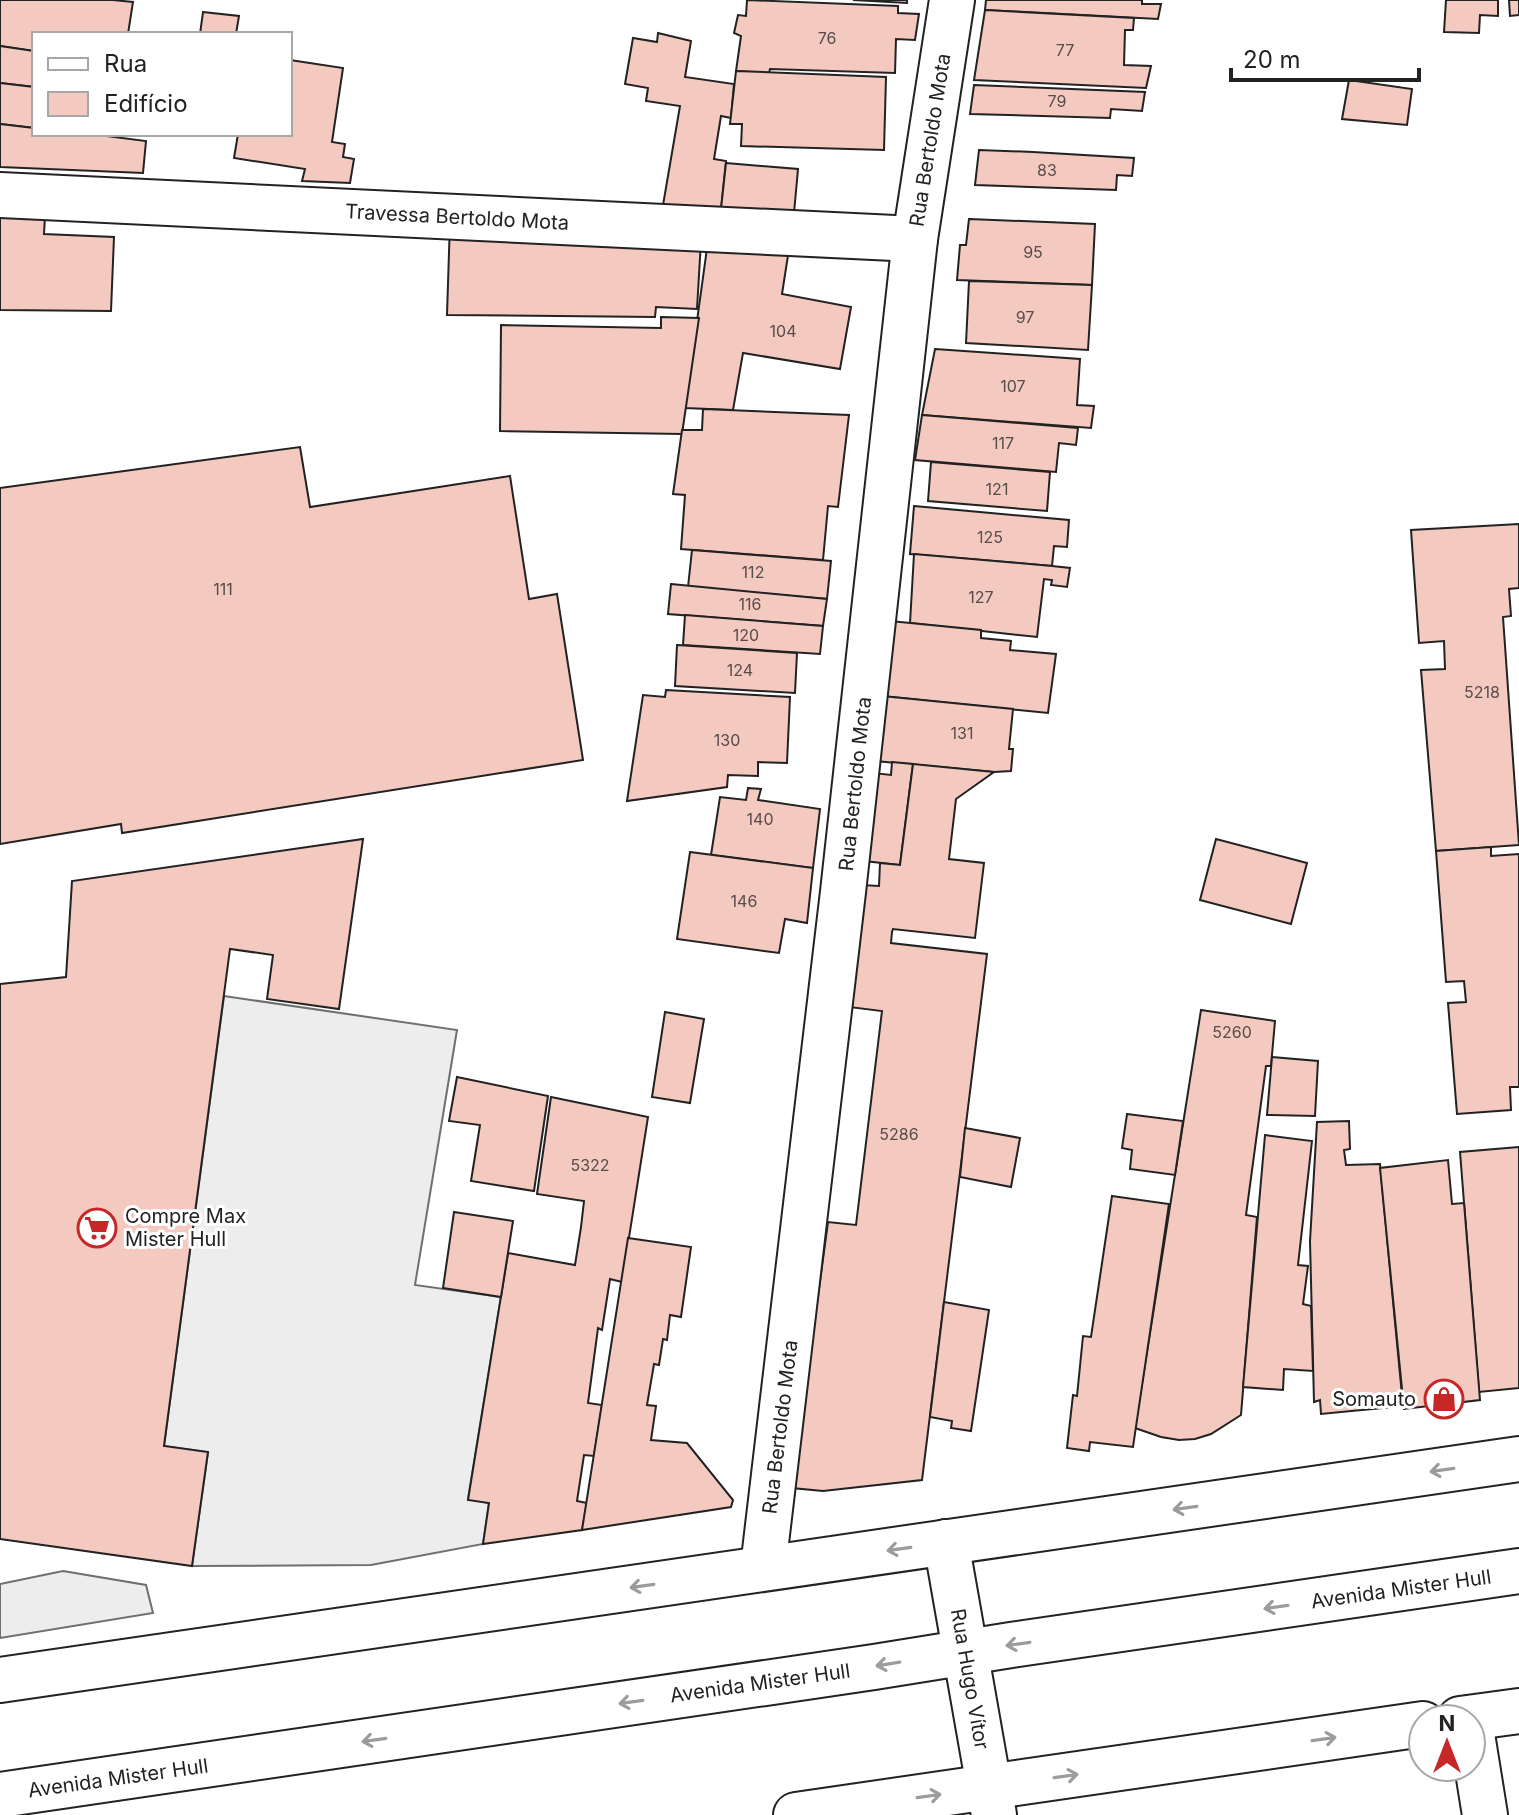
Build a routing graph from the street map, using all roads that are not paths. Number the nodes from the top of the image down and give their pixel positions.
1 (952, 0) edge
2 (0, 195) edge
3 (915, 239) junction
4 (1519, 1459) edge
5 (946, 1542) junction
6 (763, 1568) junction
7 (1519, 1571) edge
8 (965, 1652) junction
9 (0, 1680) edge
10 (1519, 1711) edge
11 (1487, 1717) edge
12 (1407, 1727) edge
13 (1479, 1783) edge
14 (0, 1795) edge
15 (992, 1801) edge
16 (796, 1815) edge
17 (1485, 1815) edge

1 - 3 main road, Rua Bertoldo Mota
2 - 3 main road, Travessa Bertoldo Mota
3 - 6 main road, Rua Bertoldo Mota
4 -> 5 main road
5 -> 6 main road
5 - 8 main road, Rua Hugo Vítor
6 -> 9 main road
7 -> 8 main road, Avenida Mister Hull
8 -> 14 main road, Avenida Mister Hull
8 - 15 main road, Rua Hugo Vítor
10 - 11 main road
15 -> 12 main road
13 - 17 main road
16 -> 15 main road

